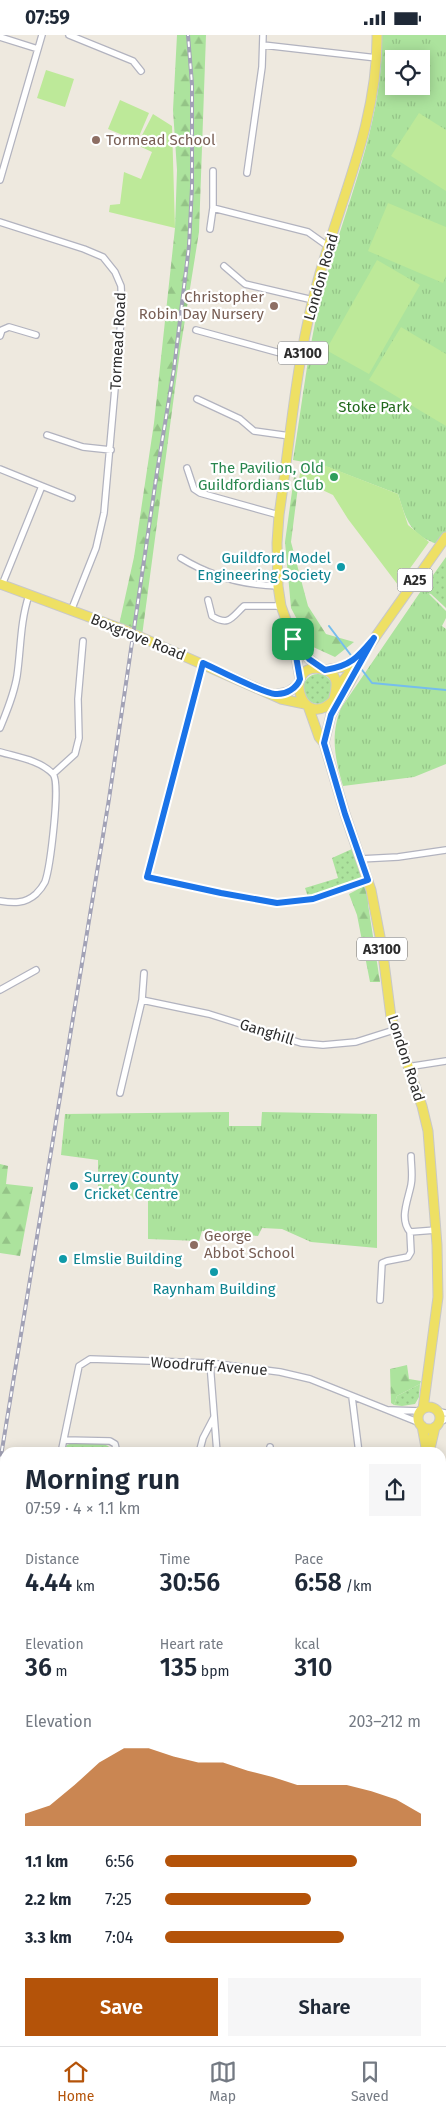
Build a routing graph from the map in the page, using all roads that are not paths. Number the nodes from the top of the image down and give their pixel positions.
1 (42, 35) edge
2 (69, 35) edge
3 (263, 35) edge
4 (377, 35) edge
5 (0, 37) edge
6 (263, 45) junction
7 (38, 49) junction
8 (377, 58) junction
9 (141, 71) dead end
10 (213, 171) dead end
11 (247, 173) dead end
12 (1, 176) edge
13 (213, 208) junction
14 (0, 222) edge
15 (210, 229) dead end
16 (329, 247) junction
17 (224, 266) dead end
18 (313, 301) junction
19 (196, 331) dead end
20 (0, 335) edge
21 (36, 335) dead end
22 (302, 359) junction
23 (197, 399) dead end
24 (47, 435) dead end
25 (290, 436) junction
26 (111, 449) junction
27 (187, 468) dead end
28 (0, 469) edge
29 (42, 486) junction
30 (72, 498) dead end
31 (279, 515) junction
32 (446, 537) edge
33 (181, 558) dead end
34 (1, 585) edge
35 (278, 586) junction
36 (29, 595) junction
37 (208, 600) dead end
38 (281, 606) junction
39 (72, 611) junction
40 (374, 638) junction
41 (293, 639) junction
42 (83, 641) dead end
43 (203, 663) junction
44 (324, 670) junction
45 (299, 682) junction
46 (337, 689) junction
47 (274, 695) junction
48 (334, 700) junction
49 (306, 705) junction
50 (331, 715) junction
51 (0, 728) edge
52 (324, 743) junction
53 (0, 753) edge
54 (53, 774) junction
55 (446, 851) edge
56 (360, 859) junction
57 (368, 880) junction
58 (0, 901) edge
59 (36, 970) dead end
60 (144, 973) dead end
61 (0, 990) edge
62 (142, 1000) junction
63 (394, 1030) junction
64 (446, 1061) edge
65 (407, 1067) junction
66 (120, 1093) dead end
67 (411, 1156) dead end
68 (436, 1230) junction
69 (410, 1233) junction
70 (380, 1300) dead end
71 (210, 1363) junction
72 (428, 1380) junction
73 (352, 1397) junction
74 (390, 1410) junction
75 (422, 1410) junction
76 (214, 1417) junction
77 (440, 1417) edge
78 (421, 1425) junction
79 (64, 1440) junction
80 (62, 1447) edge
81 (115, 1447) edge
82 (200, 1447) edge
83 (216, 1447) edge
84 (359, 1447) edge
85 (427, 1447) edge
86 (430, 1447) edge

1 - 7 street
2 - 9 street
3 - 6 street
4 - 8 main road, London Road / A3100
5 - 7 street
6 - 8 street
6 - 11 street
7 - 12 street
8 - 16 main road, London Road / A3100
10 - 13 street
13 - 15 street
13 - 16 street
14 - 26 street, Tormead Road
16 - 18 main road, London Road / A3100
17 - 18 street
18 - 22 main road, London Road / A3100
19 - 22 street
20 - 21 street
22 - 25 main road, London Road / A3100
23 - 25 street
24 - 26 street
25 - 31 main road, London Road / A3100
26 - 39 street, Tormead Road
27 - 31 street
28 - 29 street
29 - 30 street
29 - 34 street
31 - 35 main road, London Road / A3100
32 - 40 main road, A25
33 - 35 street
34 - 36 main road, Boxgrove Road
35 - 38 main road, London Road / A3100
36 - 39 main road, Boxgrove Road
36 - 51 street
37 - 38 street
38 - 41 main road, London Road / A3100
39 - 43 main road, Boxgrove Road
40 - 44 main road, A25
40 - 46 main road, A25
40 - 50 main road, A3100
41 - 44 main road, London Road / A3100
41 - 45 main road, London Road / A3100
42 - 54 street
43 - 47 main road, Boxgrove Road
43 - 57 street
44 - 45 main road
44 - 46 main road
45 - 47 main road
45 - 49 main road
46 - 48 main road
47 - 49 main road, Boxgrove Road
48 - 49 main road
48 - 50 main road, A3100
49 - 52 main road, London Road
50 - 52 main road, A3100
52 - 56 main road, London Road / A3100
53 - 54 street
54 - 58 street
55 - 56 street
56 - 57 main road, London Road / A3100
57 - 63 main road, London Road / A3100
59 - 61 street
60 - 62 street
62 - 63 street, Ganghill
62 - 66 street
63 - 65 main road, London Road / A3100
64 - 65 street
65 - 68 main road, London Road / A3100
67 - 69 street
68 - 69 street
68 - 72 main road, London Road / A3100
69 - 70 street
71 - 73 street, Woodruff Avenue
71 - 76 street
71 - 79 street, Woodruff Avenue
72 - 75 main road, London Road / A3100
72 - 77 main road, London Road / A3100
73 - 74 street, Woodruff Avenue
73 - 84 street
74 - 75 street, Woodruff Avenue
74 - 78 street, Woodruff Avenue
75 - 77 main road
75 - 78 main road, London Road
76 - 82 street
76 - 83 street
77 - 78 main road
77 - 86 main road, London Road / A3100
78 - 85 main road, London Road / A3100
79 - 80 street
79 - 81 street

